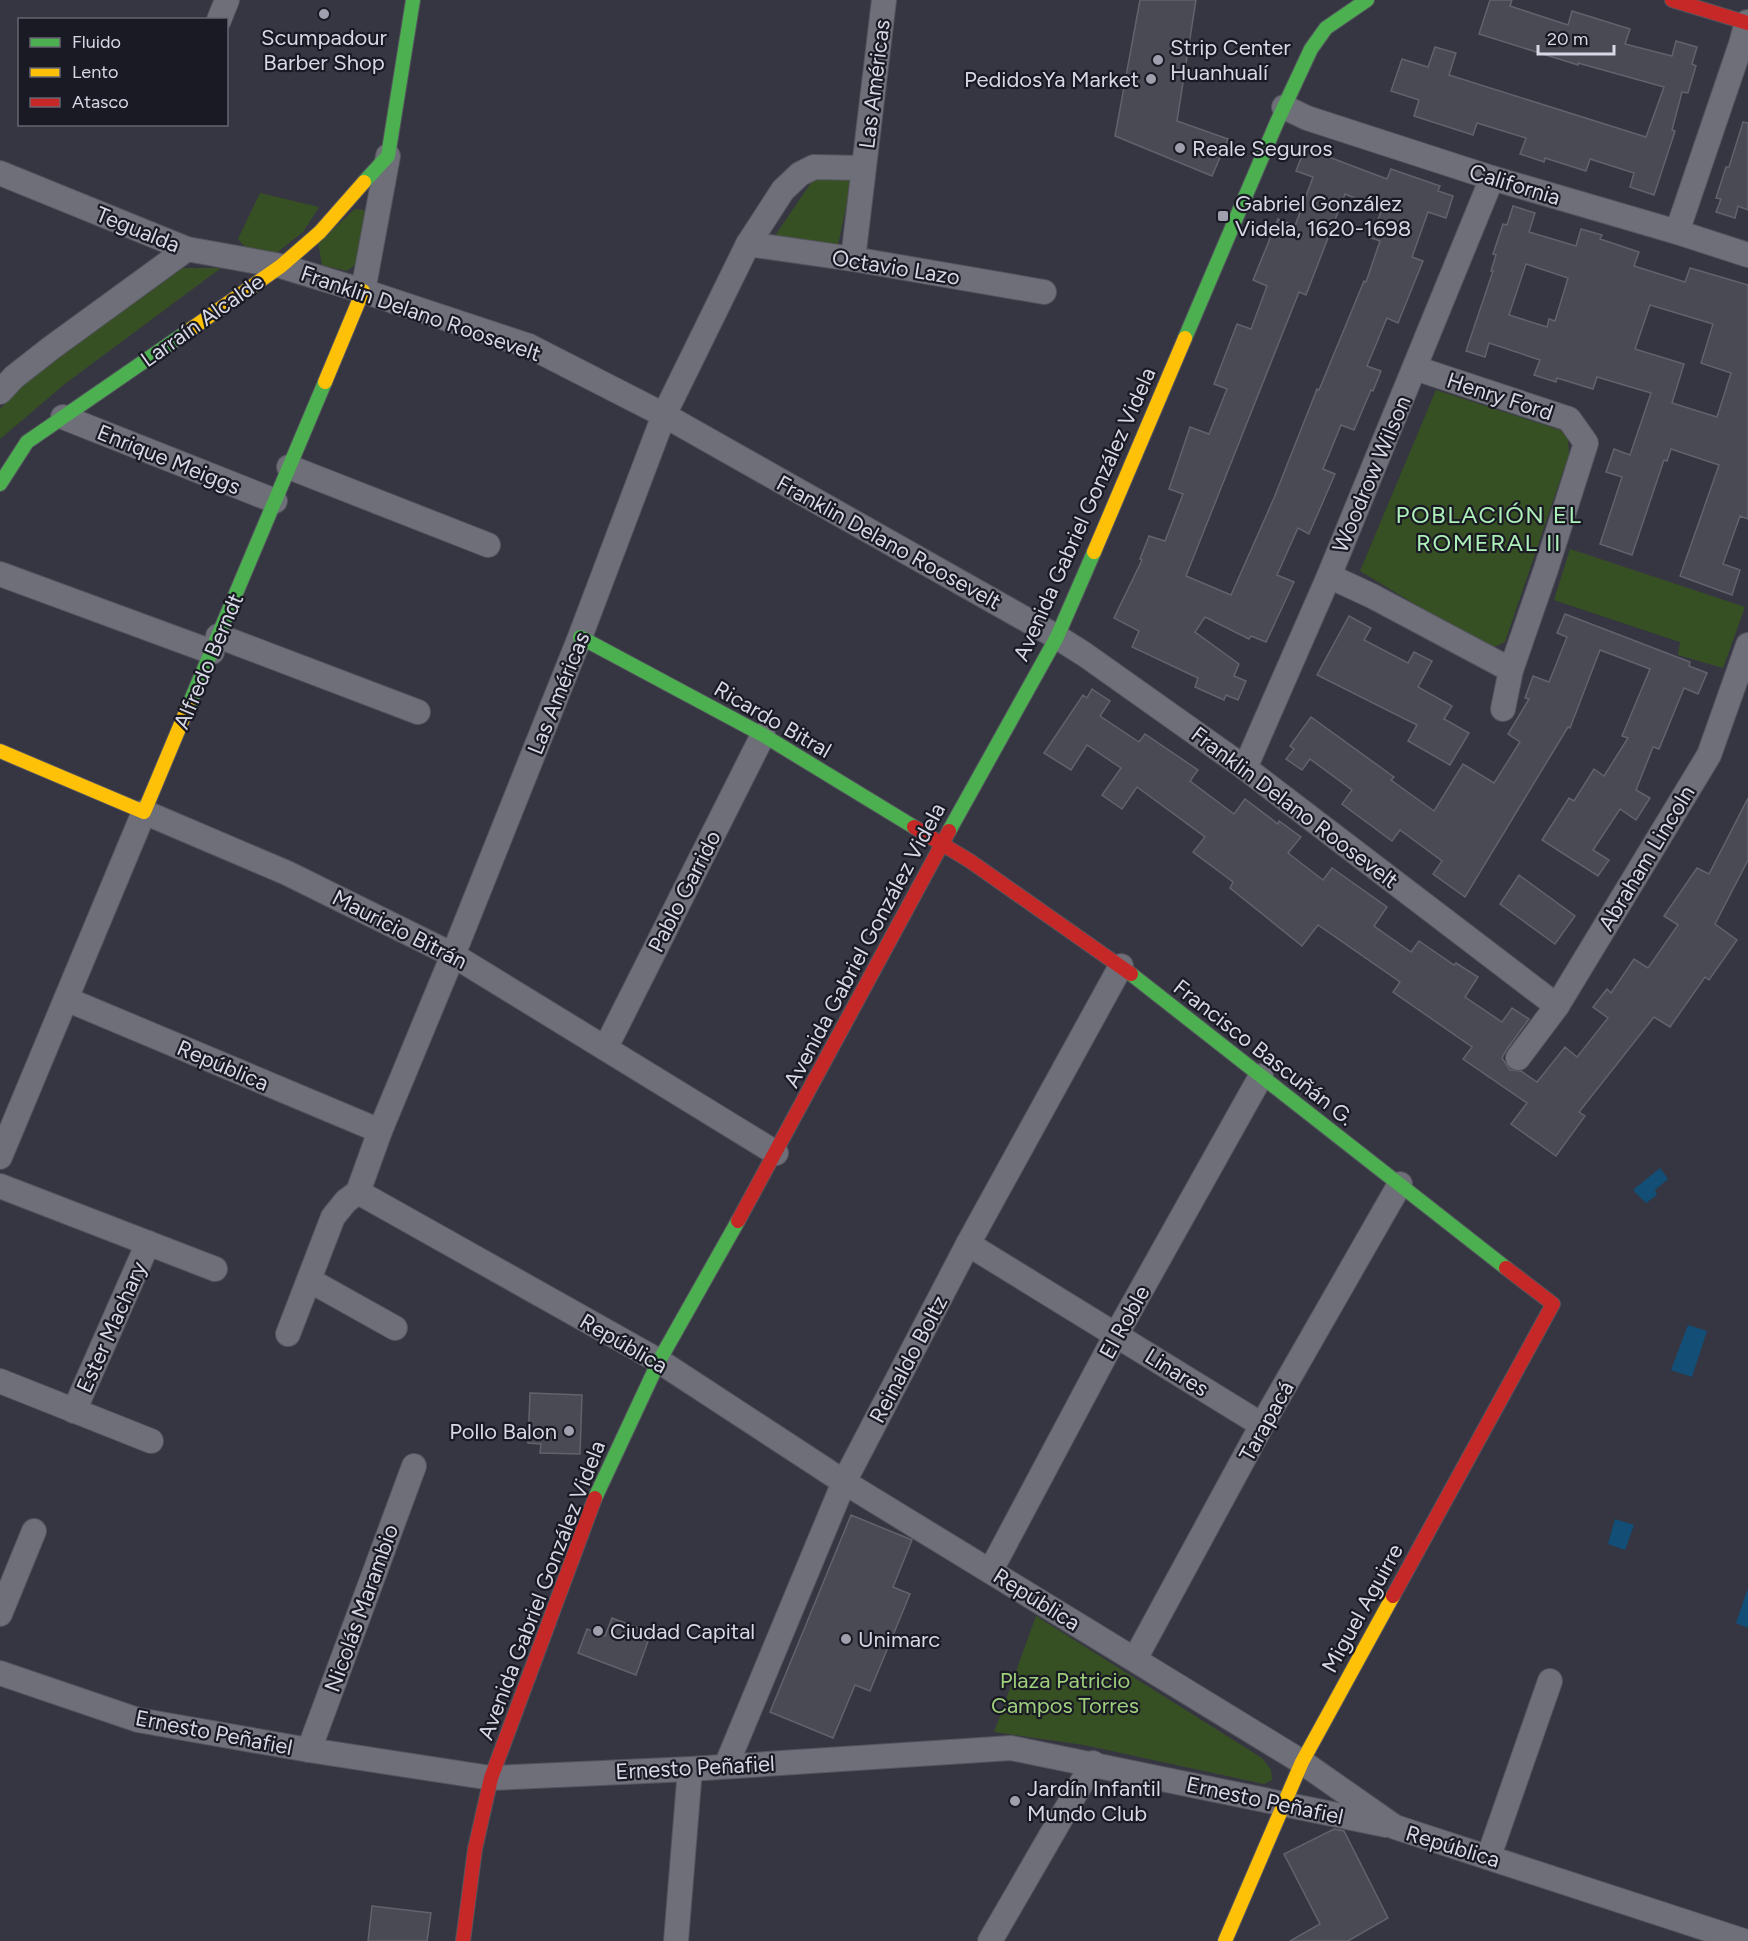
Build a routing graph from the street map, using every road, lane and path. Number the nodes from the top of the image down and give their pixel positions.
1 (227, 0) edge
2 (413, 0) edge
3 (884, 0) edge
4 (1367, 0) edge
5 (1672, 0) edge
6 (1325, 9) dead end
7 (220, 18) edge
8 (1747, 23) edge
9 (1326, 27) junction
10 (1284, 107) junction
11 (388, 156) junction
12 (863, 168) junction
13 (0, 173) edge
14 (1492, 178) junction
15 (1677, 232) junction
16 (748, 244) junction
17 (187, 249) junction
18 (1748, 255) edge
19 (853, 260) junction
20 (281, 266) junction
21 (363, 291) junction
22 (1044, 292) dead end
23 (1415, 368) junction
24 (0, 392) edge
25 (664, 415) junction
26 (63, 417) junction
27 (289, 467) junction
28 (0, 484) edge
29 (275, 501) junction
30 (488, 545) dead end
31 (0, 574) edge
32 (1329, 576) junction
33 (580, 637) junction
34 (1057, 637) junction
35 (215, 644) junction
36 (1748, 645) edge
37 (1511, 670) junction
38 (1503, 709) dead end
39 (418, 712) dead end
40 (763, 735) junction
41 (0, 751) edge
42 (1245, 768) junction
43 (144, 812) junction
44 (942, 844) junction
45 (453, 954) junction
46 (1121, 966) junction
47 (66, 999) junction
48 (1557, 1006) junction
49 (606, 1047) junction
50 (1518, 1058) dead end
51 (1261, 1076) junction
52 (380, 1131) junction
53 (776, 1153) junction
54 (0, 1157) edge
55 (1400, 1184) junction
56 (0, 1186) edge
57 (358, 1192) junction
58 (148, 1243) junction
59 (968, 1244) junction
60 (215, 1269) dead end
61 (309, 1280) junction
62 (1553, 1304) joint
63 (395, 1328) dead end
64 (288, 1334) dead end
65 (1116, 1335) junction
66 (659, 1361) junction
67 (0, 1382) edge
68 (74, 1411) junction
69 (1263, 1425) junction
70 (151, 1441) dead end
71 (414, 1466) dead end
72 (844, 1482) junction
73 (34, 1531) dead end
74 (991, 1570) junction
75 (0, 1614) edge
76 (1135, 1659) junction
77 (0, 1673) edge
78 (1550, 1681) dead end
79 (309, 1750) junction
80 (1302, 1762) junction
81 (1093, 1763) junction
82 (726, 1766) junction
83 (690, 1769) junction
84 (491, 1778) junction
85 (1284, 1805) junction
86 (1395, 1827) junction
87 (1489, 1857) junction
88 (463, 1941) edge
89 (676, 1941) edge
90 (990, 1941) edge
91 (1225, 1941) edge
92 (1744, 1941) edge

1 - 7 street
2 - 11 street
3 - 12 street, Las Américas
4 - 9 street, Avenida Gabriel González Videla
5 - 8 street
6 - 9 street
8 - 15 street
9 - 10 street, Avenida Gabriel González Videla
10 - 14 street, California
10 - 34 street, Avenida Gabriel González Videla
11 - 20 street, Larraín Alcalde
11 - 21 street, Alfredo Berndt
12 - 16 street, Las Américas
12 - 19 street, Las Américas
13 - 17 street, Tegualda
14 - 15 street, California
14 - 23 street, Woodrow Wilson
15 - 18 street, California
16 - 19 street, Octavio Lazo
16 - 25 street, Las Américas
17 - 20 street, Tegualda
17 - 24 street
19 - 22 street, Octavio Lazo
20 - 21 street, Franklin Delano Roosevelt
20 - 26 street, Larraín Alcalde
21 - 25 street, Franklin Delano Roosevelt
21 - 27 street, Alfredo Berndt
23 - 32 street, Woodrow Wilson
23 - 37 street, Henry Ford
25 - 33 street, Las Américas
25 - 34 street, Franklin Delano Roosevelt
26 - 28 street, Larraín Alcalde
26 - 29 street, Enrique Meiggs
27 - 29 street, Alfredo Berndt
27 - 30 street
29 - 35 street, Alfredo Berndt
31 - 35 street
32 - 37 street
32 - 42 street, Woodrow Wilson
33 - 40 street, Ricardo Bitral
33 - 45 street, Las Américas
34 - 42 street, Franklin Delano Roosevelt
34 - 44 street, Avenida Gabriel González Videla
35 - 39 street
35 - 43 street, Alfredo Berndt
36 - 48 street, Abraham Lincoln
37 - 38 street, Henry Ford
40 - 44 street, Ricardo Bitral
40 - 49 street, Pablo Garrido
41 - 43 street, Mauricio Bitrán
42 - 48 street, Franklin Delano Roosevelt
43 - 45 street, Mauricio Bitrán
43 - 47 street, Alfredo Berndt
44 - 46 street, Francisco Bascuñán G.
44 - 53 street, Avenida Gabriel González Videla
45 - 49 street, Mauricio Bitrán
45 - 52 street, Las Américas
46 - 51 street, Francisco Bascuñán G.
46 - 59 street, Reinaldo Boltz
47 - 52 street, República
47 - 54 street, Alfredo Berndt
48 - 50 street, Abraham Lincoln
49 - 53 street, Mauricio Bitrán
51 - 55 street, Francisco Bascuñán G.
51 - 65 street, El Roble
52 - 57 street, Las Américas
53 - 66 street, Avenida Gabriel González Videla
55 - 62 street, Francisco Bascuñán G.
55 - 69 street, Tarapacá
56 - 58 street, Ester Machary
57 - 61 street, Las Américas
57 - 66 street, República
58 - 60 street, Ester Machary
58 - 68 street, Ester Machary
59 - 65 street, Linares
59 - 72 street, Reinaldo Boltz
61 - 63 street
61 - 64 street, Las Américas
62 - 80 street, Miguel Aguirre
65 - 69 street, Linares
65 - 74 street, El Roble
66 - 72 street, República
66 - 84 street, Avenida Gabriel González Videla
67 - 68 street, Ester Machary
68 - 70 street, Ester Machary
69 - 76 street, Tarapacá
71 - 79 street, Nicolás Marambio
72 - 74 street, República
72 - 82 street, Reinaldo Boltz
73 - 75 street
74 - 76 street, República
76 - 80 street, República
77 - 79 street, Ernesto Peñafiel
78 - 87 street
79 - 84 street, Ernesto Peñafiel
80 - 85 street, Miguel Aguirre
80 - 86 street, República
81 - 82 street, Ernesto Peñafiel
81 - 85 street, Ernesto Peñafiel
81 - 90 street
82 - 83 street, Ernesto Peñafiel
83 - 84 street, Ernesto Peñafiel
83 - 89 street
84 - 88 street, Avenida Gabriel González Videla
85 - 86 street, Ernesto Peñafiel
85 - 91 street, Miguel Aguirre
86 - 87 street, República
87 - 92 street, República

